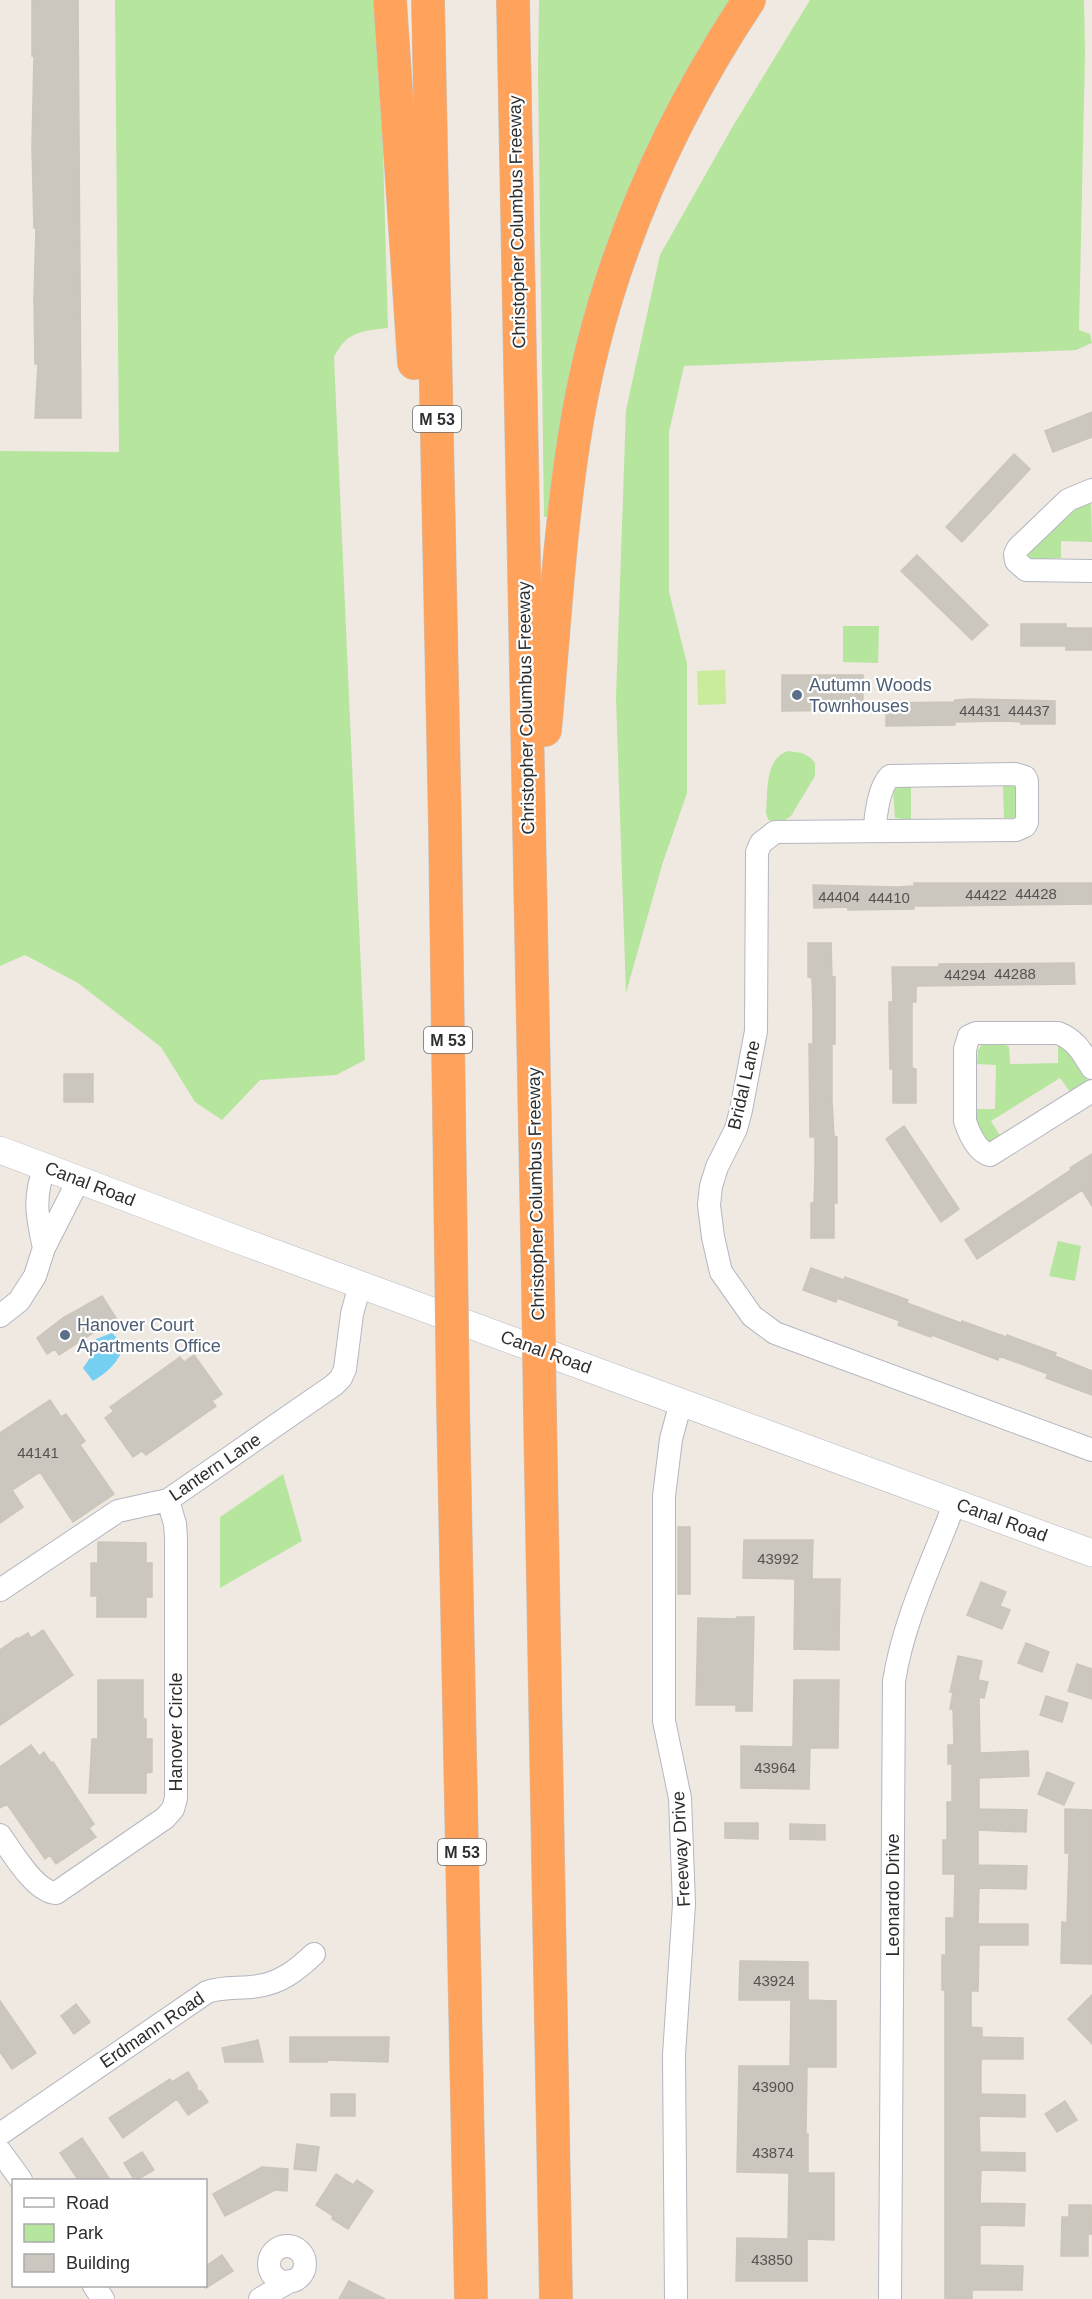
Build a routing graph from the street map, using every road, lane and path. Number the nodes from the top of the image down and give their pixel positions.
1 (390, 0) edge
2 (428, 0) edge
3 (513, 0) edge
4 (749, 0) edge
5 (1092, 490) edge
6 (1092, 571) edge
7 (446, 827) junction
8 (875, 831) junction
9 (530, 900) junction
10 (1092, 1068) edge
11 (1092, 1091) edge
12 (0, 1150) edge
13 (45, 1166) junction
14 (79, 1179) junction
15 (44, 1248) junction
16 (360, 1284) junction
17 (0, 1316) edge
18 (681, 1402) junction
19 (1092, 1450) edge
20 (168, 1500) junction
21 (955, 1502) junction
22 (1092, 1553) edge
23 (0, 1590) edge
24 (0, 1835) edge
25 (314, 1954) dead end
26 (0, 2134) edge
27 (0, 2151) edge
28 (20, 2179) edge
29 (269, 2266) junction
30 (290, 2281) junction
31 (265, 2296) edge
32 (471, 2299) edge
33 (556, 2299) edge
34 (676, 2299) edge
35 (890, 2299) edge

1 - 7 highway
2 - 7 highway, M 53
3 - 9 highway, Christopher Columbus Freeway
4 - 9 highway
5 - 6 street
7 - 32 highway, M 53, bridge
8 - 8 street, Bridal Lane
8 - 19 street, Bridal Lane
9 - 33 highway, Christopher Columbus Freeway, bridge
10 - 11 street
12 - 13 street, Canal Road
13 - 14 street, Canal Road
13 - 15 street
14 - 15 street
14 - 16 street, Canal Road
15 - 17 street
16 - 18 street, Canal Road
16 - 20 street, Lantern Lane
18 - 21 street, Canal Road
18 - 34 street, Freeway Drive
20 - 23 street, Lantern Lane
20 - 24 street, Hanover Circle
21 - 22 street, Canal Road
21 - 35 street, Leonardo Drive
25 - 26 street, Erdmann Road
27 - 28 street
29 - 30 street
29 - 30 street
29 - 31 street
30 - 31 street

